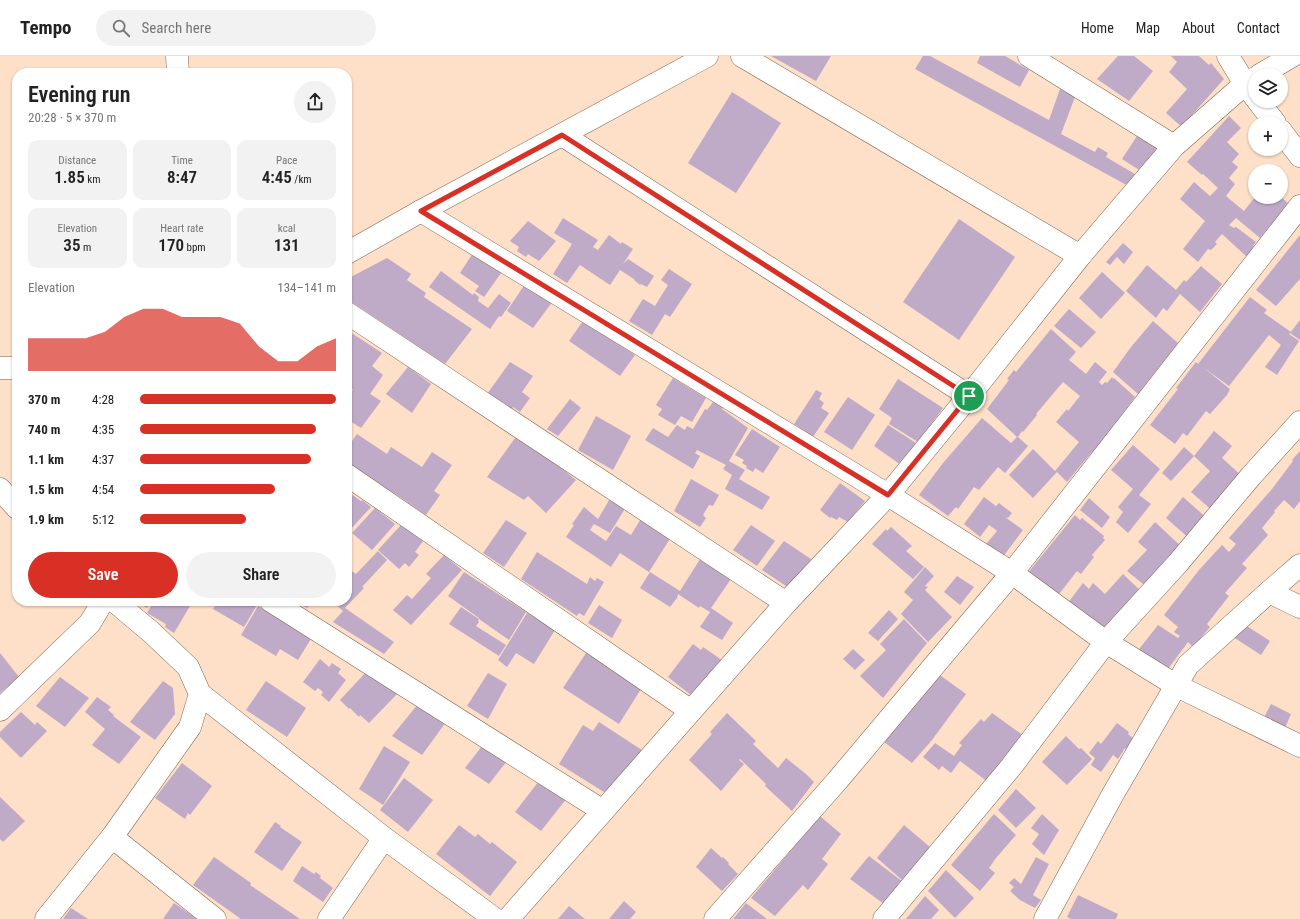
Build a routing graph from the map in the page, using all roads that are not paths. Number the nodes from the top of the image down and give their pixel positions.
1 (177, 56) edge
2 (707, 56) edge
3 (742, 56) edge
4 (1029, 56) edge
5 (1228, 56) edge
6 (1292, 56) edge
7 (178, 68) edge
8 (1276, 68) edge
9 (1248, 78) edge
10 (1248, 89) edge
11 (1263, 108) edge
12 (1270, 116) edge
13 (562, 135) junction
14 (1288, 140) edge
15 (1174, 146) junction
16 (1300, 156) edge
17 (1300, 206) edge
18 (421, 211) junction
19 (352, 250) edge
20 (1080, 256) junction
21 (352, 316) edge
22 (0, 368) edge
23 (12, 368) edge
24 (969, 396) junction
25 (1300, 422) edge
26 (352, 478) edge
27 (0, 489) edge
28 (888, 495) junction
29 (12, 502) edge
30 (1300, 565) edge
31 (1012, 573) junction
32 (1269, 592) junction
33 (786, 603) junction
34 (100, 606) edge
35 (120, 606) edge
36 (279, 606) edge
37 (1300, 607) edge
38 (1106, 642) junction
39 (1177, 686) junction
40 (200, 694) junction
41 (0, 710) edge
42 (691, 711) junction
43 (1300, 746) edge
44 (603, 811) junction
45 (112, 837) junction
46 (384, 838) junction
47 (46, 919) edge
48 (215, 919) edge
49 (329, 919) edge
50 (495, 919) edge
51 (508, 919) edge
52 (715, 919) edge
53 (884, 919) edge
54 (1045, 919) edge

1 - 7 street
2 - 13 street
3 - 20 street
4 - 15 street
5 - 9 street
6 - 8 street
10 - 15 street
11 - 12 street
13 - 18 street
13 - 24 street
14 - 16 street
15 - 20 street
17 - 31 street
18 - 19 street
18 - 28 street
20 - 24 street
21 - 33 street
22 - 23 street
24 - 28 street
25 - 38 street
26 - 42 street
27 - 29 street
28 - 31 street
28 - 33 street
30 - 32 street
31 - 38 street
31 - 52 street
32 - 37 street
32 - 39 street
33 - 42 street
34 - 41 street
35 - 40 street
36 - 44 street
38 - 39 street
38 - 53 street
39 - 43 street
39 - 54 street
40 - 45 street
40 - 46 street
42 - 44 street
44 - 51 street
45 - 47 street
45 - 48 street
46 - 49 street
46 - 50 street

